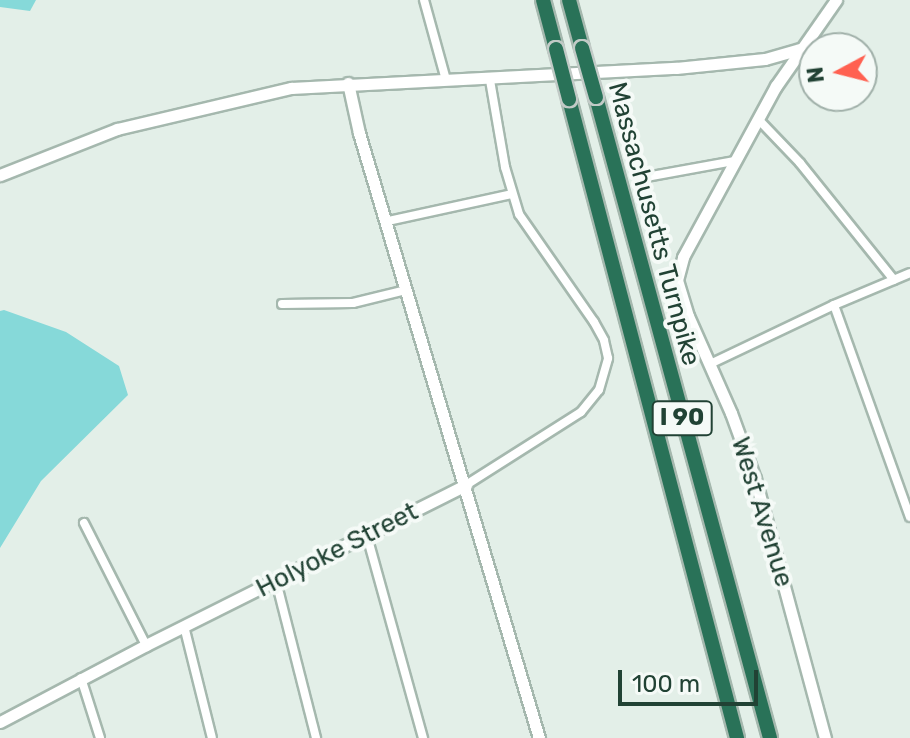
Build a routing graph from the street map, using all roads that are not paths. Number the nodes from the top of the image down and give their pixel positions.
1 (424, 0) edge
2 (543, 0) edge
3 (569, 0) edge
4 (836, 0) edge
5 (813, 32) edge
6 (798, 50) edge
7 (798, 54) edge
8 (446, 80) junction
9 (490, 80) junction
10 (348, 83) junction
11 (758, 119) junction
12 (734, 161) junction
13 (0, 175) edge
14 (646, 177) dead end
15 (512, 194) junction
16 (388, 221) junction
17 (910, 273) edge
18 (894, 280) junction
19 (406, 290) junction
20 (282, 304) dead end
21 (834, 305) junction
22 (710, 364) junction
23 (466, 485) junction
24 (910, 517) edge
25 (84, 523) dead end
26 (367, 536) junction
27 (276, 581) junction
28 (184, 626) junction
29 (146, 645) junction
30 (81, 678) junction
31 (0, 722) edge
32 (100, 738) edge
33 (212, 738) edge
34 (316, 738) edge
35 (423, 738) edge
36 (539, 738) edge
37 (737, 738) edge
38 (770, 738) edge
39 (825, 738) edge

1 - 8 street
2 - 37 highway, Massachusetts Turnpike / I 90, bridge
3 - 38 highway, Massachusetts Turnpike / I 90, bridge
4 - 5 main road, West Avenue
6 - 9 main road
7 - 11 main road, West Avenue
8 - 9 main road
8 - 10 main road
9 - 15 street, Holyoke Street
10 - 13 main road
10 - 16 main road
11 - 12 main road, West Avenue
11 - 18 street
12 - 14 street
12 - 22 main road, West Avenue
15 - 16 street
15 - 23 street, Holyoke Street
16 - 19 main road
17 - 18 street
18 - 21 street
19 - 20 street
19 - 23 main road
21 - 22 street
21 - 24 street
22 - 39 main road, West Avenue
23 - 26 main road, Holyoke Street
23 - 36 main road
25 - 29 street
26 - 27 main road, Holyoke Street
26 - 35 street
27 - 28 main road, Holyoke Street
27 - 34 street
28 - 29 main road, Holyoke Street
28 - 33 street
29 - 30 main road, Holyoke Street
30 - 31 main road, Holyoke Street
30 - 32 street

